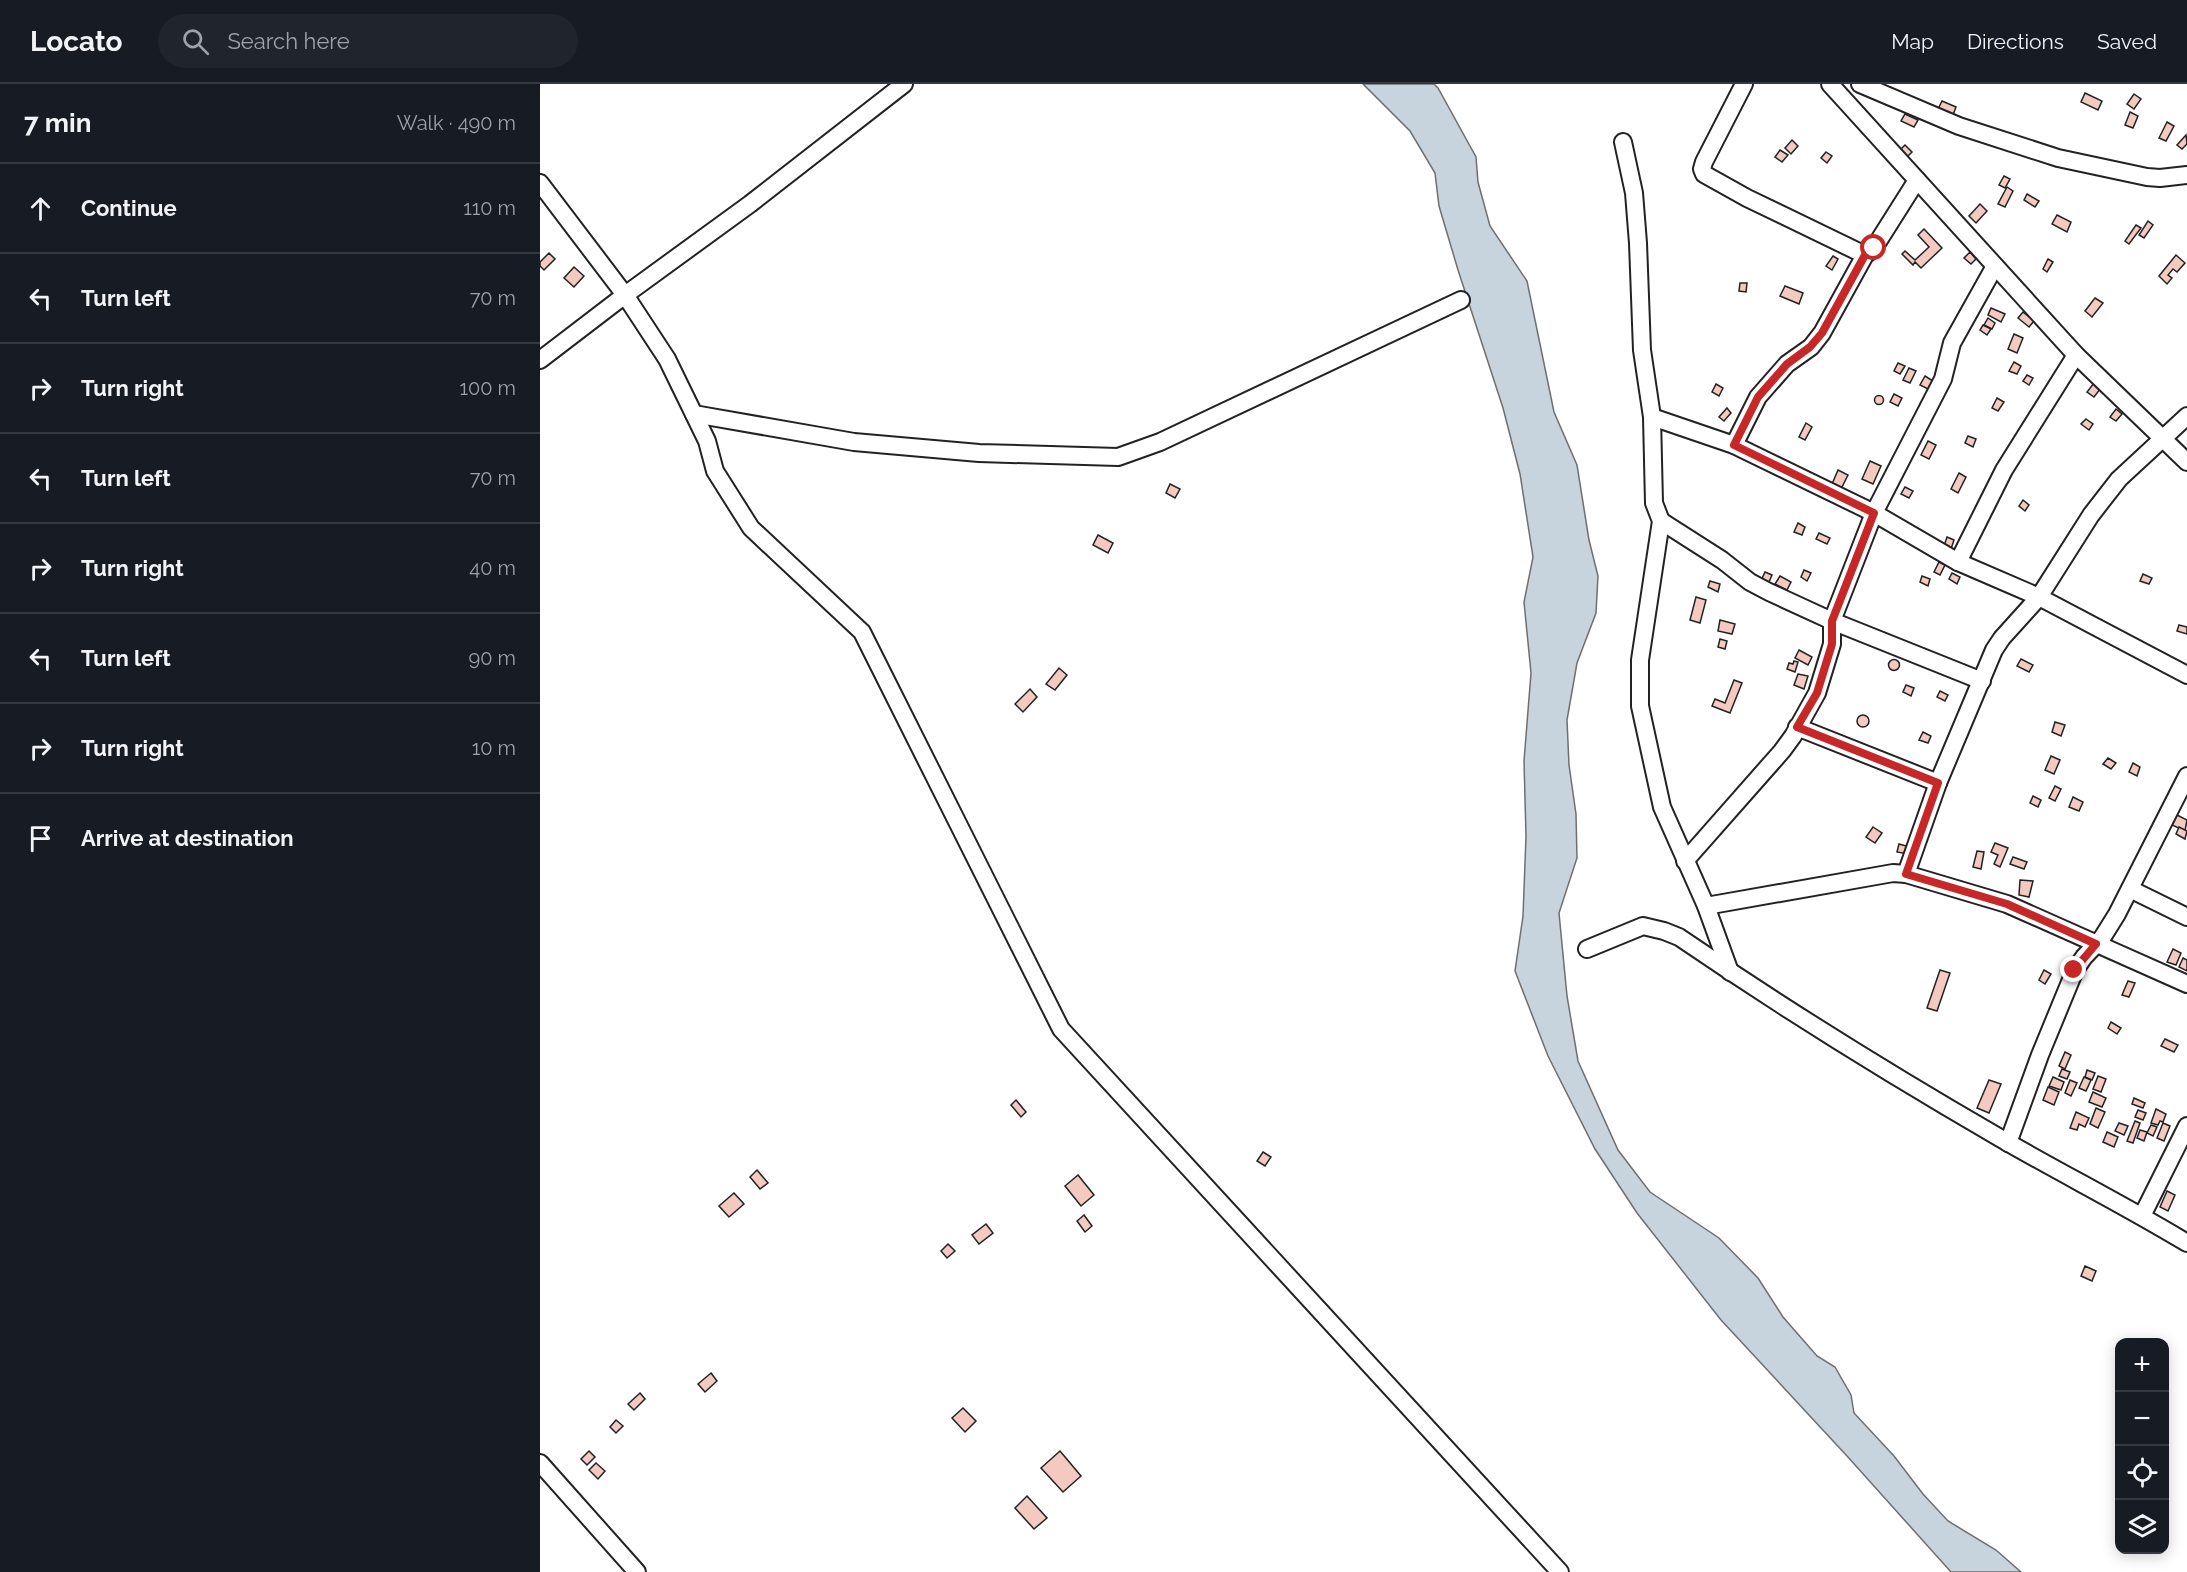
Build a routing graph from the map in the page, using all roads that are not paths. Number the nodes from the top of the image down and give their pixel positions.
1 (904, 84) edge
2 (1744, 84) edge
3 (1830, 84) edge
4 (1860, 84) edge
5 (1623, 142) dead end
6 (2187, 175) edge
7 (1917, 180) junction
8 (540, 183) edge
9 (1865, 255) junction
10 (1995, 266) junction
11 (625, 295) junction
12 (1461, 300) dead end
13 (2076, 355) junction
14 (540, 360) edge
15 (694, 414) junction
16 (2187, 416) edge
17 (1652, 417) junction
18 (2162, 438) junction
19 (1734, 445) junction
20 (2187, 462) edge
21 (1874, 513) junction
22 (1661, 521) junction
23 (1958, 562) junction
24 (2038, 597) junction
25 (1832, 621) junction
26 (2187, 675) edge
27 (1982, 681) junction
28 (1797, 727) junction
29 (2187, 776) edge
30 (1938, 783) junction
31 (1685, 861) junction
32 (1906, 874) junction
33 (2130, 889) junction
34 (1706, 906) junction
35 (2187, 917) edge
36 (2096, 944) junction
37 (1587, 949) dead end
38 (1730, 972) junction
39 (2187, 984) edge
40 (2187, 1126) edge
41 (2008, 1143) junction
42 (2142, 1216) junction
43 (2187, 1244) edge
44 (540, 1462) edge
45 (637, 1572) edge
46 (1560, 1572) edge

1 - 11 street
2 - 9 street
3 - 7 street
4 - 6 street
5 - 17 street
7 - 9 street
7 - 10 street
8 - 11 street
9 - 19 street
10 - 13 street
10 - 21 street
11 - 14 street
11 - 15 street
12 - 15 street
13 - 18 street
13 - 23 street
15 - 46 street
16 - 18 street
17 - 19 street
17 - 22 street
18 - 20 street
18 - 24 street
19 - 21 street
21 - 23 street
21 - 25 street
22 - 25 street
22 - 31 street
23 - 24 street
24 - 26 street
24 - 27 street
25 - 27 street
25 - 28 street
27 - 30 street
28 - 30 street
28 - 31 street
29 - 33 street
30 - 32 street
31 - 34 street
32 - 34 street
32 - 36 street
33 - 35 street
33 - 36 street
34 - 38 street
36 - 39 street
36 - 41 street
37 - 38 street
38 - 41 street
40 - 42 street
41 - 42 street
42 - 43 street
44 - 45 street

